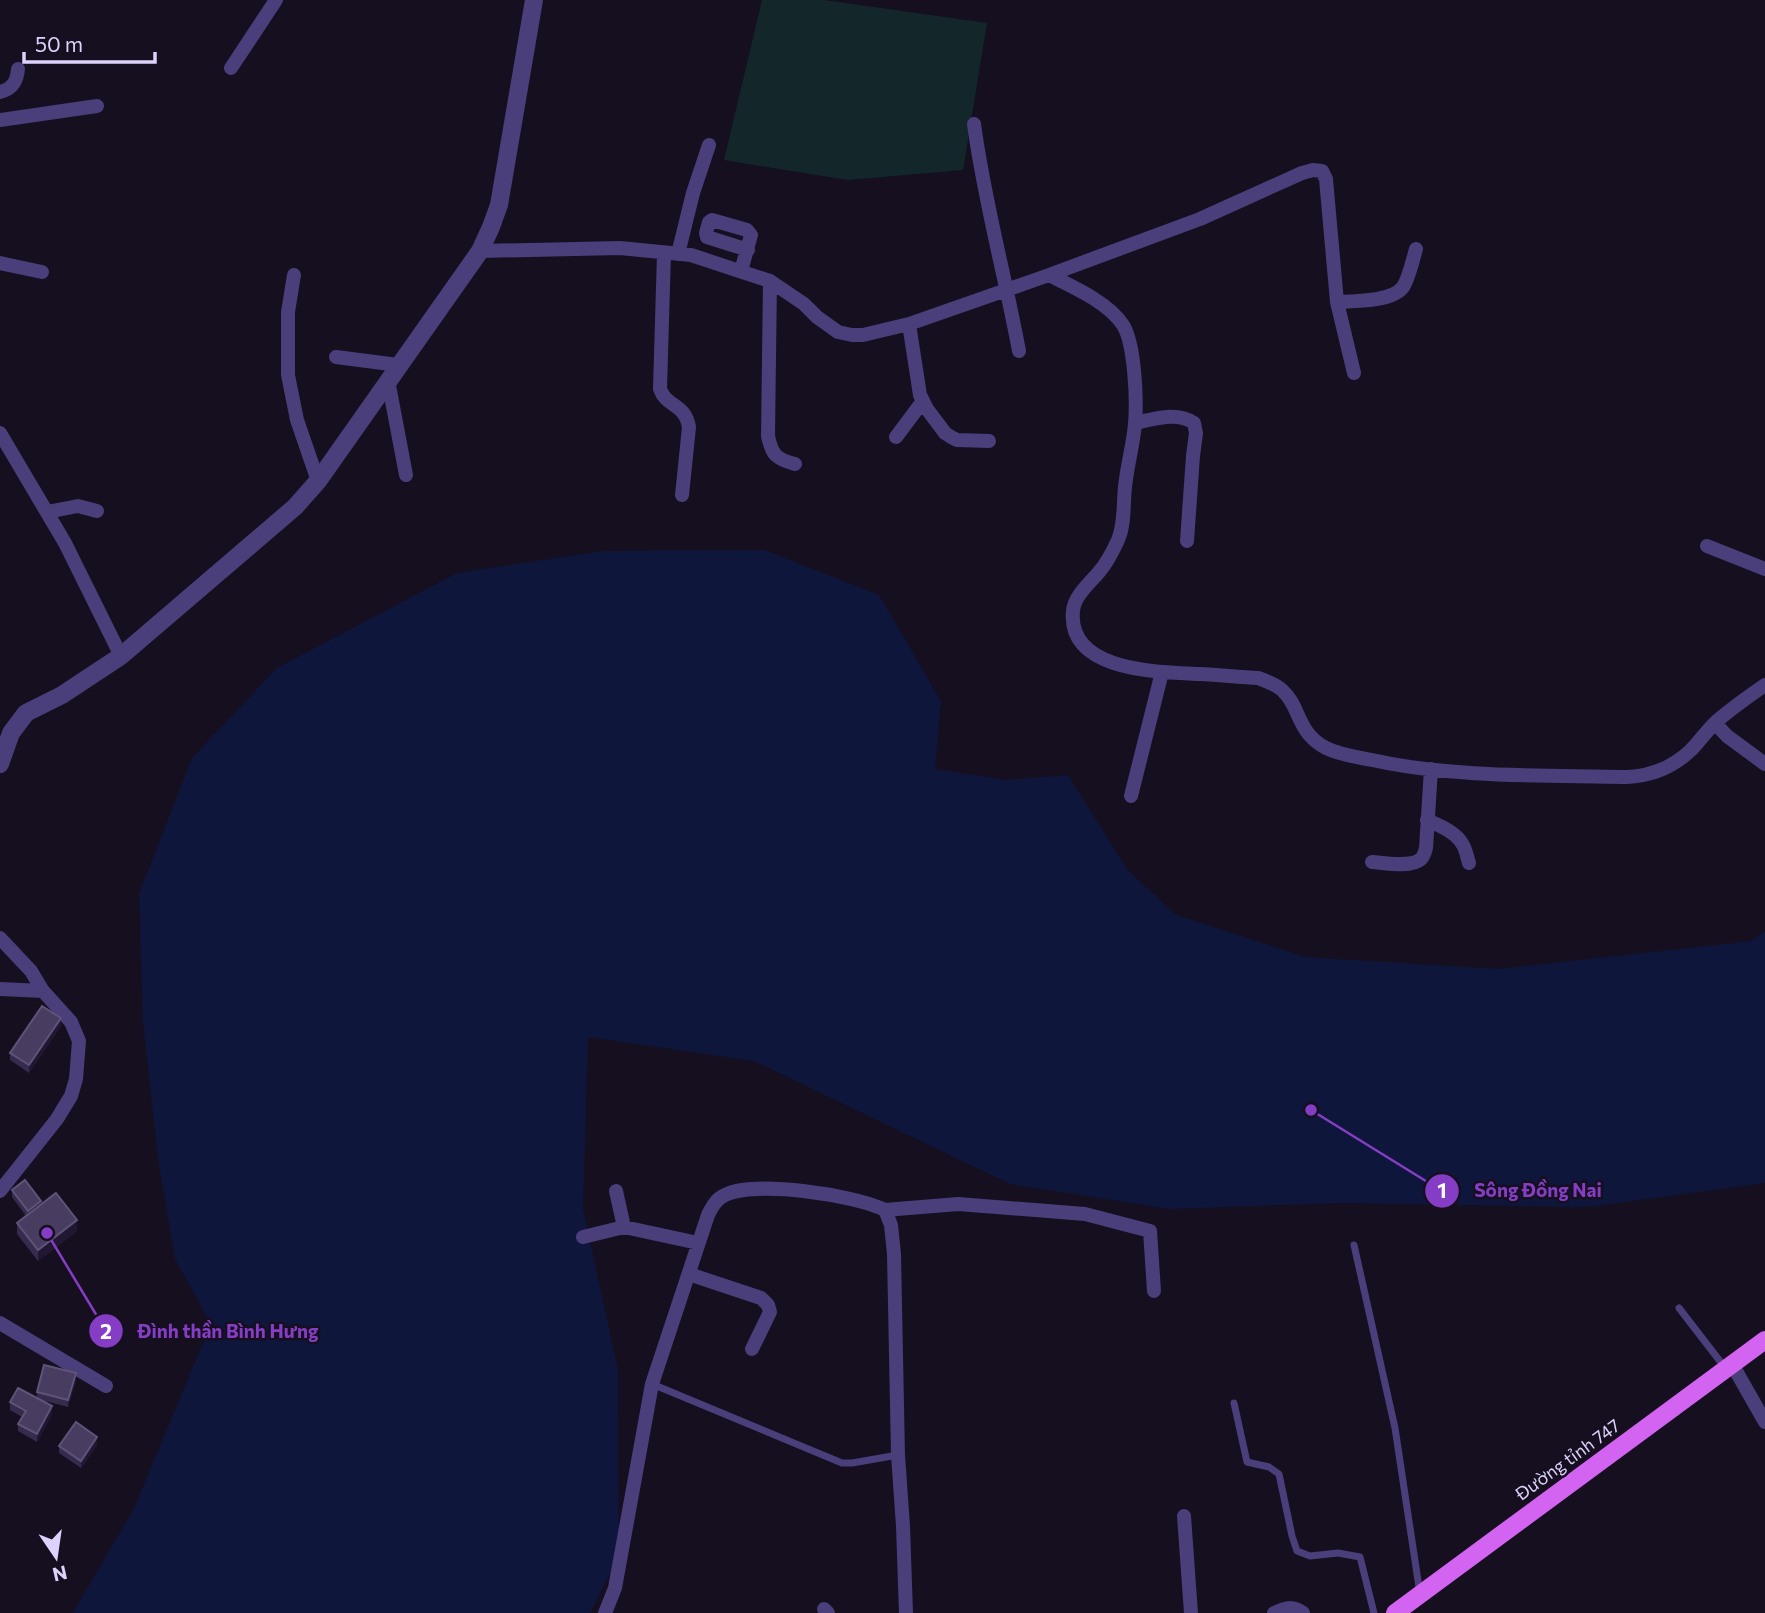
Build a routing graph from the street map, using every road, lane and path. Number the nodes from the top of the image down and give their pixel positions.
1 (276, 0) edge
2 (534, 0) edge
3 (231, 68) dead end
4 (18, 69) dead end
5 (0, 92) edge
6 (97, 106) dead end
7 (0, 120) edge
8 (974, 124) dead end
9 (709, 145) dead end
10 (1416, 249) dead end
11 (748, 250) dead end
12 (480, 251) junction
13 (671, 253) junction
14 (0, 263) edge
15 (741, 271) junction
16 (42, 272) dead end
17 (294, 275) dead end
18 (1049, 275) junction
19 (771, 281) junction
20 (1007, 289) junction
21 (1338, 302) junction
22 (909, 324) junction
23 (1019, 351) dead end
24 (336, 357) dead end
25 (393, 372) junction
26 (1354, 373) dead end
27 (923, 401) junction
28 (1135, 423) junction
29 (0, 433) edge
30 (896, 437) dead end
31 (989, 441) dead end
32 (795, 464) dead end
33 (406, 474) dead end
34 (318, 481) junction
35 (681, 495) dead end
36 (97, 510) dead end
37 (47, 512) junction
38 (1187, 541) dead end
39 (1707, 546) dead end
40 (1765, 569) edge
41 (121, 656) junction
42 (1163, 672) junction
43 (1765, 684) edge
44 (1715, 723) junction
45 (5, 729) edge
46 (0, 764) edge
47 (1765, 764) edge
48 (1431, 769) junction
49 (1131, 796) dead end
50 (1427, 820) junction
51 (1373, 862) dead end
52 (1469, 863) dead end
53 (0, 938) edge
54 (0, 989) edge
55 (43, 991) junction
56 (0, 1191) edge
57 (616, 1191) dead end
58 (885, 1210) junction
59 (624, 1227) junction
60 (583, 1237) dead end
61 (698, 1243) junction
62 (1354, 1245) dead end
63 (688, 1273) junction
64 (1154, 1291) dead end
65 (1679, 1308) dead end
66 (0, 1323) edge
67 (1765, 1340) edge
68 (752, 1349) dead end
69 (1729, 1367) junction
70 (652, 1384) junction
71 (106, 1386) dead end
72 (1234, 1403) dead end
73 (1765, 1422) edge
74 (898, 1455) junction
75 (1184, 1516) dead end
76 (1420, 1595) junction
77 (605, 1613) edge
78 (906, 1613) edge
79 (1191, 1613) edge
80 (1274, 1613) edge
81 (1303, 1613) edge
82 (1374, 1613) edge
83 (1395, 1613) edge

1 - 3 street
2 - 12 street
4 - 5 street
6 - 7 street
8 - 20 street
9 - 13 street
10 - 21 street
11 - 15 street
12 - 13 street
12 - 25 street
13 - 15 street
13 - 35 street
14 - 16 street
15 - 19 street
17 - 34 street
18 - 20 street
18 - 21 street
18 - 28 street
19 - 22 street
19 - 32 street
20 - 22 street
20 - 23 street
21 - 26 street
22 - 27 street
24 - 25 street
25 - 33 street
25 - 34 street
27 - 30 street
27 - 31 street
28 - 38 street
28 - 42 street
29 - 37 street
34 - 41 street
36 - 37 street
37 - 41 street
39 - 40 street
41 - 45 street
42 - 48 street
42 - 49 street
43 - 44 street
44 - 47 street
44 - 48 street
45 - 46 street
48 - 50 street
50 - 51 street
50 - 52 street
53 - 55 street
54 - 55 street
55 - 56 street
57 - 59 street
58 - 61 street
58 - 64 street
58 - 74 street
59 - 60 street
59 - 61 street
61 - 63 street
62 - 76 lane
63 - 68 street
63 - 70 street
65 - 69 lane
66 - 71 street
67 - 69 main road, Đường tỉnh 747
69 - 73 street
69 - 76 main road, Đường tỉnh 747
70 - 74 lane
70 - 77 street
72 - 82 lane
74 - 78 street
75 - 79 street
76 - 83 main road, Đường tỉnh 747
80 - 81 street

